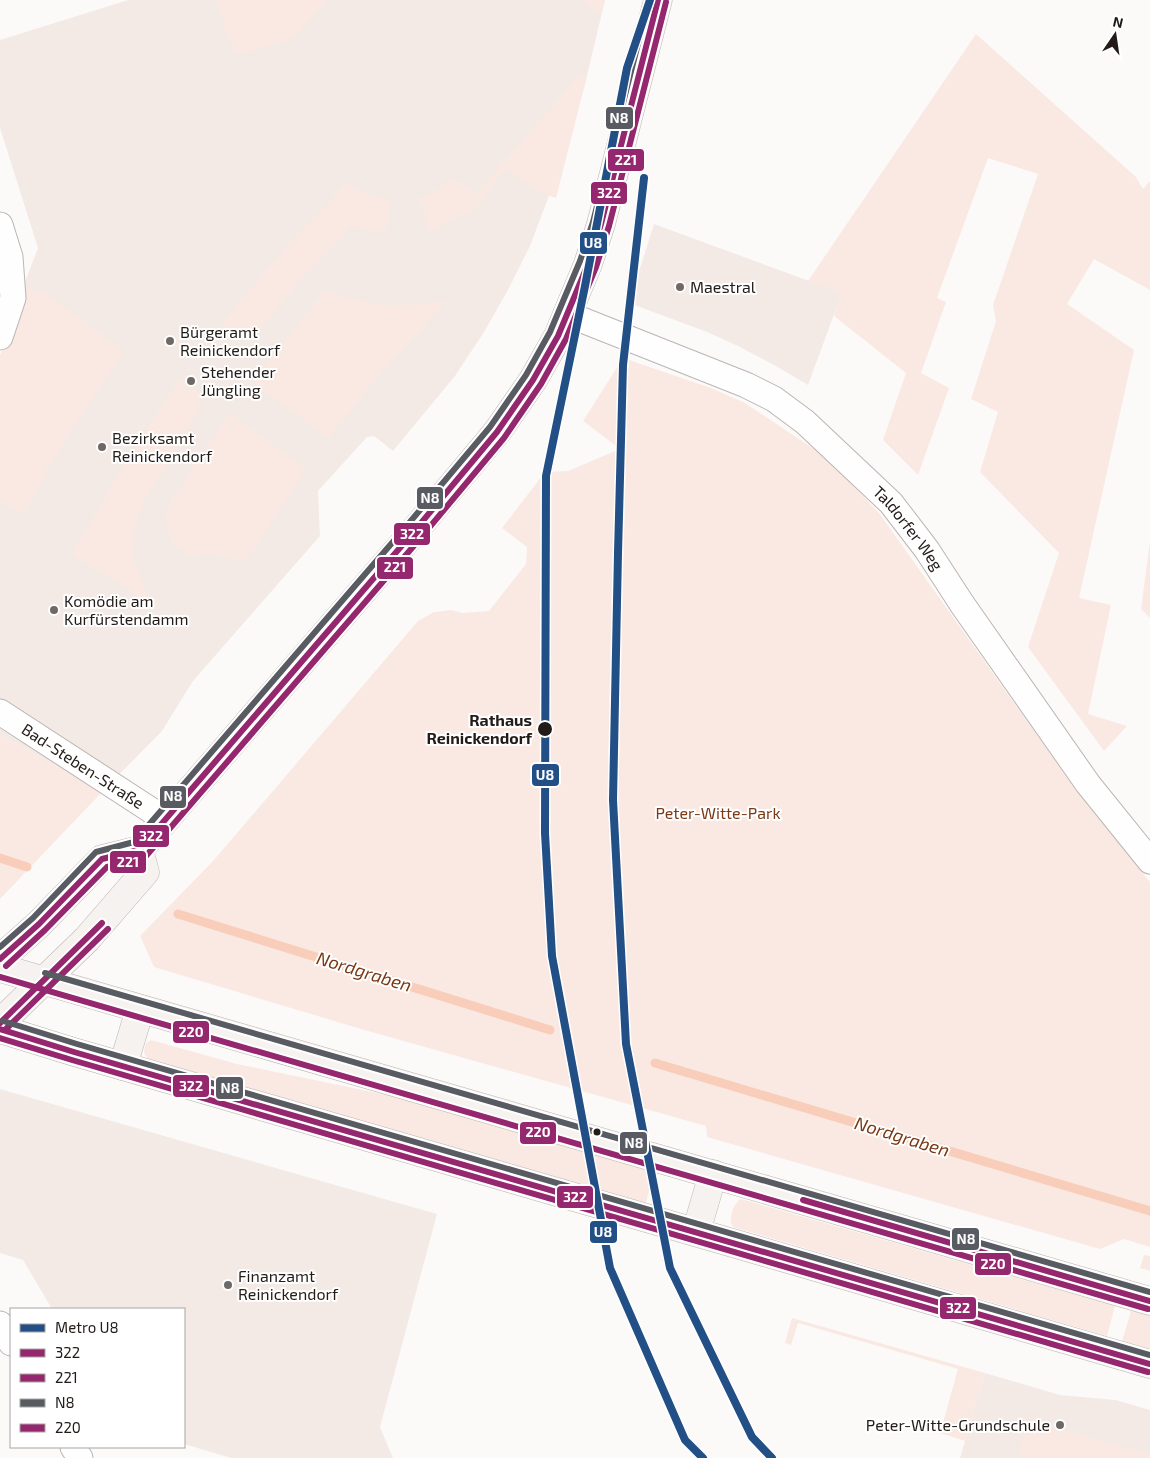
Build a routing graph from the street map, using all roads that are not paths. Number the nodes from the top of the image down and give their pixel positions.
1 (658, 0) edge
2 (0, 225) edge
3 (567, 314) junction
4 (0, 337) edge
5 (0, 712) edge
6 (166, 820) junction
7 (139, 850) junction
8 (1150, 860) edge
9 (0, 959) edge
10 (0, 968) edge
11 (43, 981) junction
12 (140, 1009) junction
13 (0, 1022) edge
14 (0, 1029) edge
15 (123, 1066) junction
16 (713, 1174) junction
17 (696, 1232) junction
18 (1150, 1301) edge
19 (0, 1324) edge
20 (10, 1341) edge
21 (1150, 1364) edge

1 - 3 main road
2 - 4 street
3 - 6 main road
3 - 8 street, Taldorfer Weg
5 - 6 street, Bad-Steben-Straße
6 - 7 main road
7 - 9 main road
7 - 11 main road
10 - 11 main road
11 - 12 main road
11 - 13 main road
12 - 15 main road
12 - 16 main road
14 - 15 main road
15 - 17 main road
16 - 17 main road
16 - 18 main road
17 - 21 main road
19 - 20 street

